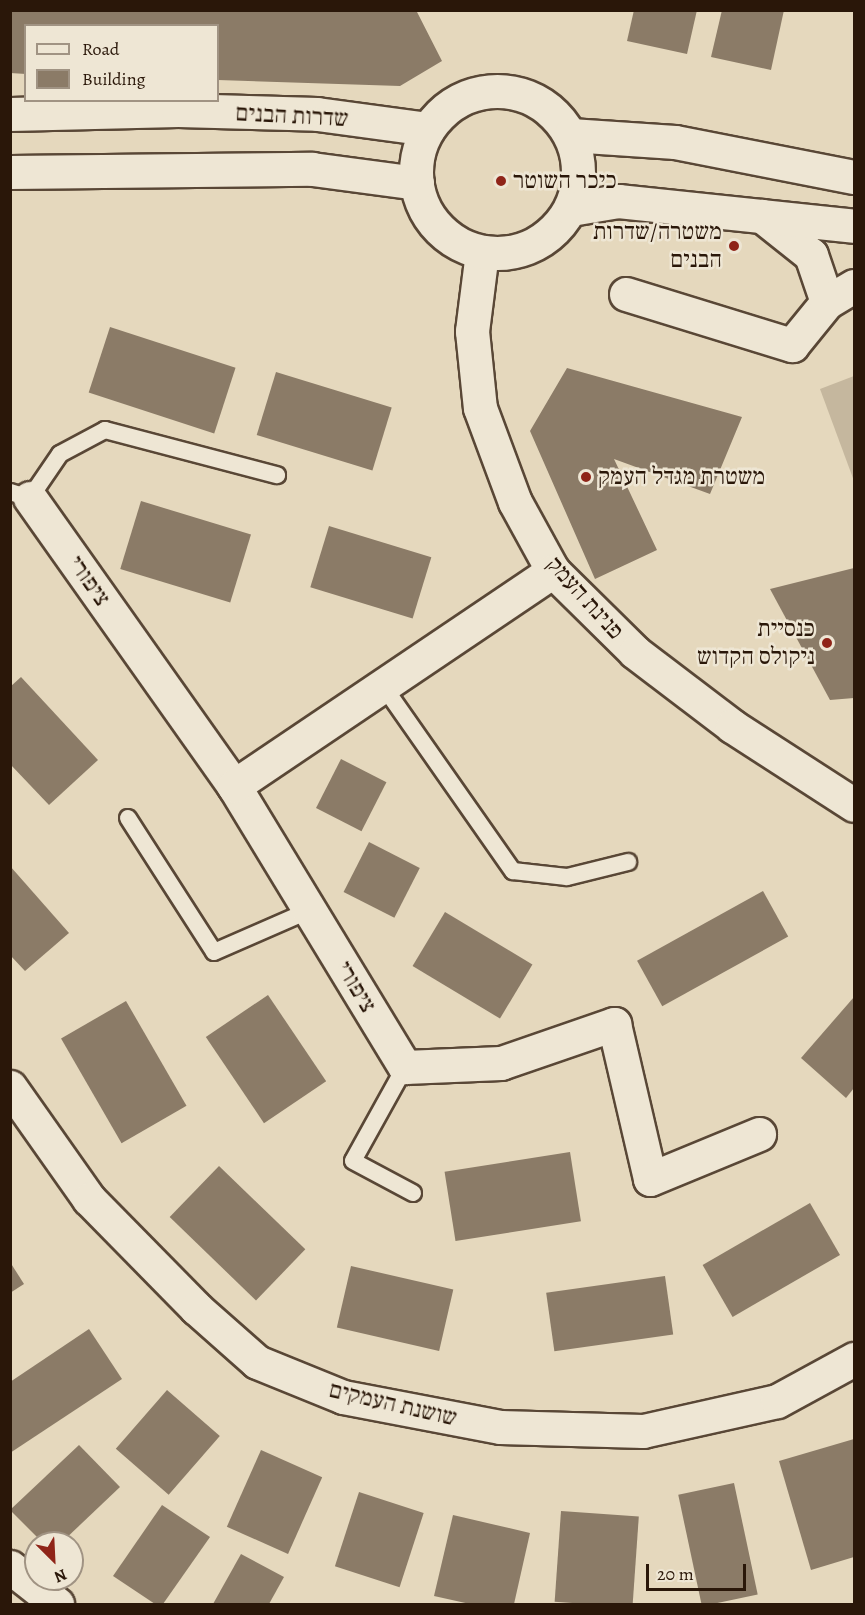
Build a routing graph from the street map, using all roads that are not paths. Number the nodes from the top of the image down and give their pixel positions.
1 (10, 114) edge
2 (428, 129) junction
3 (570, 135) junction
4 (10, 172) edge
5 (855, 177) edge
6 (417, 183) junction
7 (571, 208) junction
8 (762, 216) junction
9 (855, 226) edge
10 (482, 252) junction
11 (626, 294) dead end
12 (841, 294) edge
13 (277, 475) dead end
14 (20, 495) edge
15 (553, 571) junction
16 (384, 687) junction
17 (234, 786) junction
18 (855, 805) edge
19 (128, 818) dead end
20 (628, 862) dead end
21 (310, 910) junction
22 (405, 1067) junction
23 (10, 1087) edge
24 (759, 1134) dead end
25 (413, 1192) dead end
26 (850, 1373) edge
27 (10, 1567) edge
28 (57, 1605) edge

1 - 2 street, שדרות הבנים
2 - 3 street
2 - 6 street
3 - 5 street
3 - 7 street
4 - 6 street
6 - 10 street
7 - 8 street
7 - 10 street
8 - 9 street
8 - 12 street
10 - 15 street, פנינת העמק
11 - 12 street
13 - 14 lane
14 - 17 street, ציפורי
15 - 16 street
15 - 18 street, פנינת העמק
16 - 17 street
16 - 20 lane
17 - 21 street, ציפורי
19 - 21 lane
21 - 22 street, ציפורי
22 - 24 street
22 - 25 lane
23 - 26 street, שושנת העמקים
27 - 28 street

